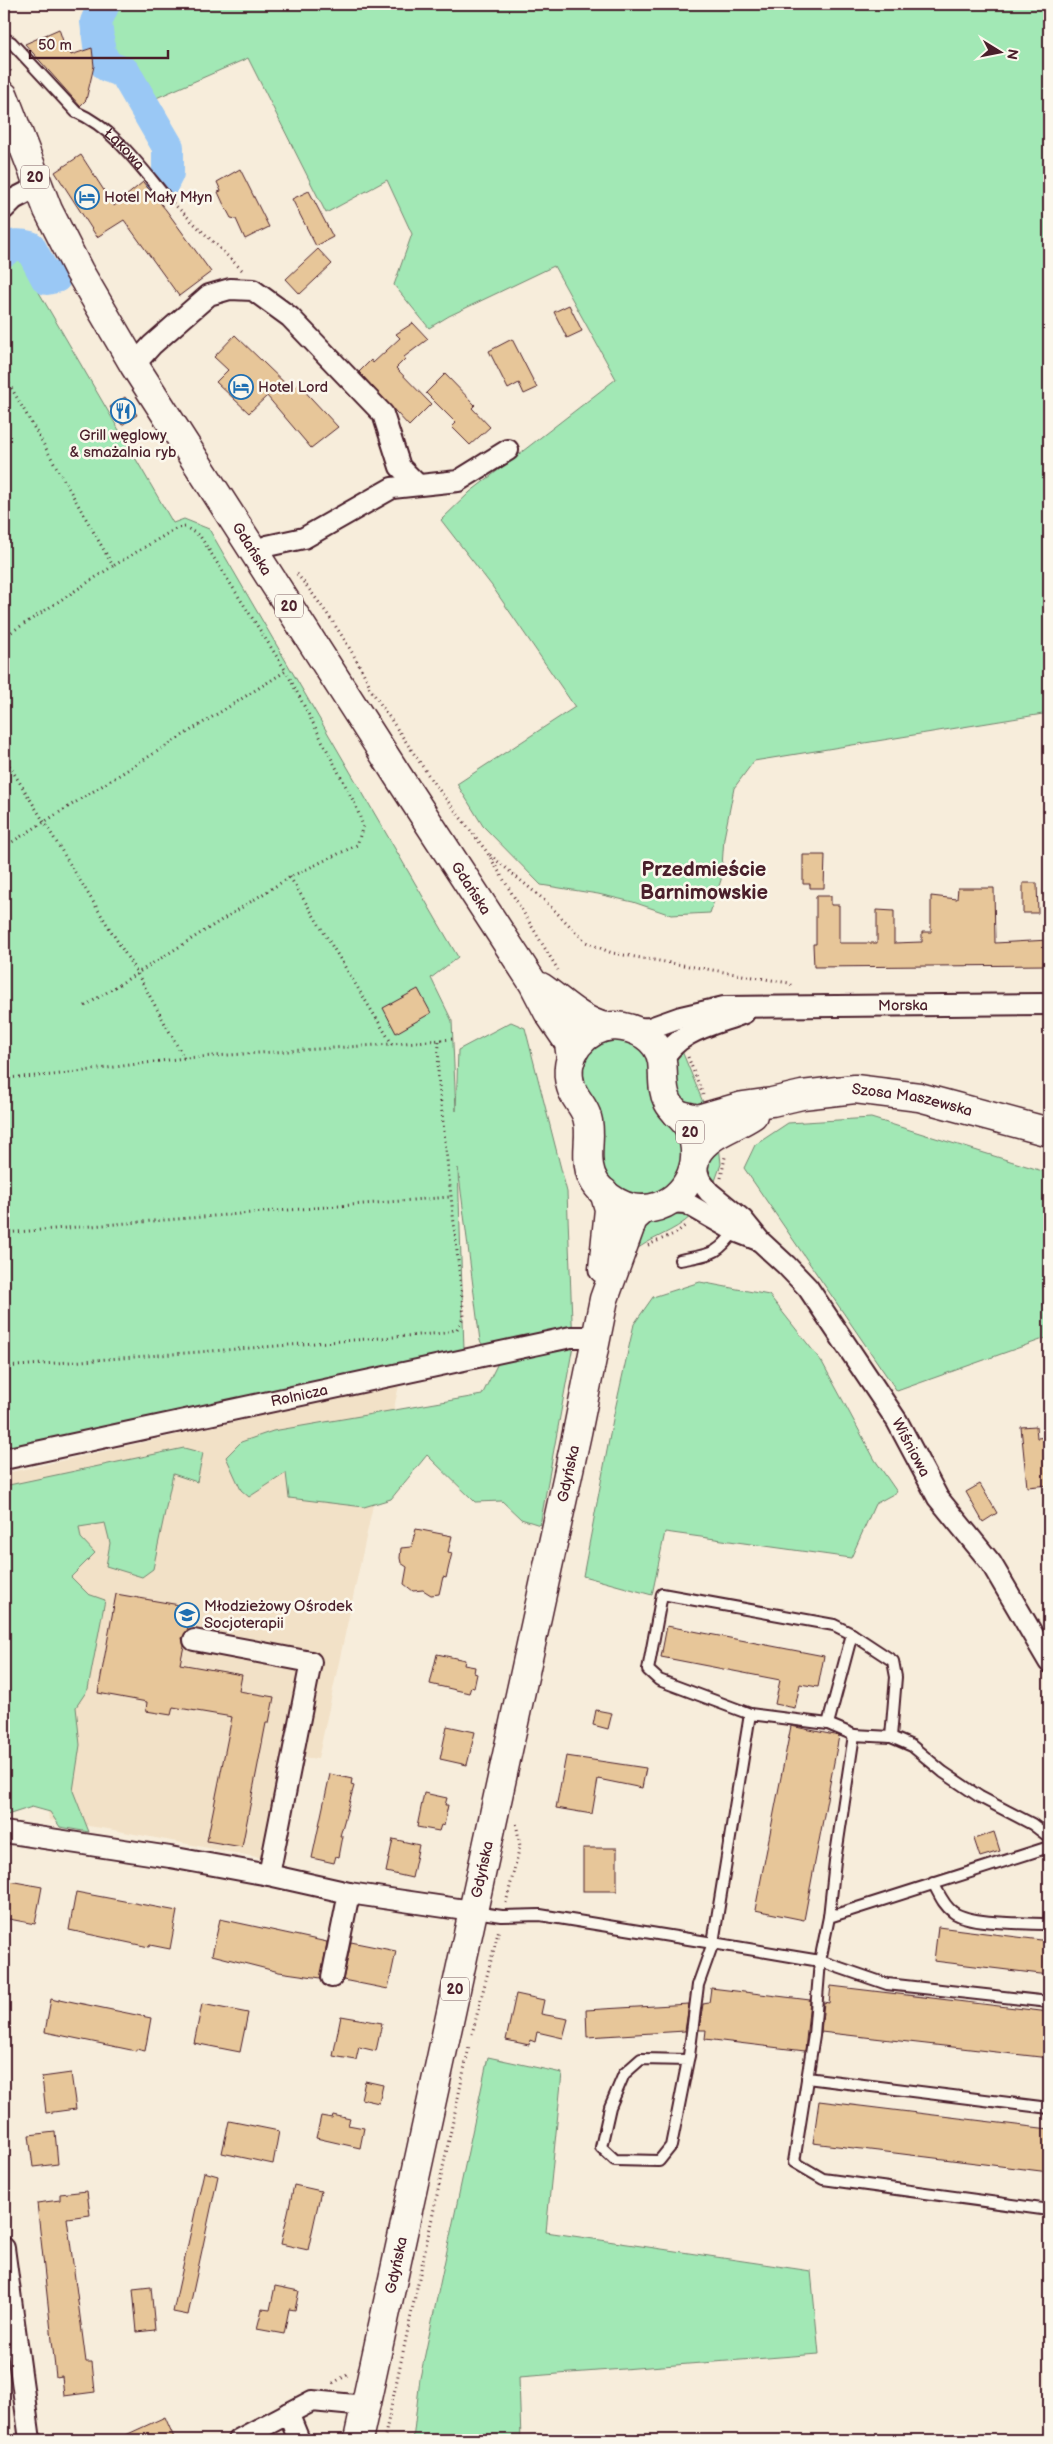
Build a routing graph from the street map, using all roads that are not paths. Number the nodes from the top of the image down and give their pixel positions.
1 (4, 38) edge
2 (4, 96) edge
3 (38, 186) junction
4 (164, 195) road end
5 (4, 209) edge
6 (134, 366) junction
7 (508, 450) dead end
8 (418, 485) junction
9 (256, 554) junction
10 (533, 982) junction
11 (1049, 1004) edge
12 (756, 1008) junction
13 (618, 1028) junction
14 (571, 1059) junction
15 (662, 1061) junction
16 (677, 1114) junction
17 (715, 1125) junction
18 (1049, 1132) edge
19 (695, 1160) junction
20 (604, 1192) junction
21 (706, 1202) junction
22 (656, 1205) junction
23 (739, 1225) junction
24 (680, 1260) dead end
25 (604, 1299) junction
26 (596, 1337) junction
27 (4, 1459) edge
28 (852, 1634) junction
29 (194, 1640) dead end
30 (1049, 1662) edge
31 (750, 1714) junction
32 (828, 1724) junction
33 (854, 1735) junction
34 (892, 1737) junction
35 (4, 1832) edge
36 (1049, 1837) edge
37 (1049, 1847) edge
38 (268, 1875) junction
39 (934, 1883) junction
40 (349, 1893) junction
41 (472, 1911) junction
42 (829, 1916) junction
43 (1049, 1924) edge
44 (713, 1943) junction
45 (820, 1961) junction
46 (332, 1977) dead end
47 (1049, 2002) edge
48 (688, 2060) junction
49 (807, 2078) junction
50 (1049, 2108) edge
51 (1049, 2210) edge
52 (4, 2248) edge
53 (365, 2406) junction
54 (288, 2413) junction
55 (30, 2440) edge
56 (238, 2440) edge
57 (299, 2440) edge
58 (358, 2440) edge

1 - 4 lane, Łąkowa
2 - 3 main road, Gdańska / 20
3 - 5 street
3 - 6 main road, Gdańska / 20
6 - 8 street
6 - 9 main road, Gdańska / 20
7 - 8 street
8 - 9 street
9 - 10 main road, Gdańska / 20
10 - 13 main road, Gdańska / 20
10 - 14 main road, Gdańska / 20
11 - 12 street, Morska
12 - 13 street, Morska
12 - 15 street, Morska
13 - 14 main road, 20
13 - 15 main road, 20
14 - 20 main road, 20
15 - 16 main road, 20
16 - 17 main road, Szosa Maszewska
16 - 19 main road, 20
17 - 18 main road, Szosa Maszewska
17 - 19 main road, Szosa Maszewska
19 - 21 street, Wiśniowa
19 - 22 main road, 20
20 - 22 main road, 20
20 - 25 main road, Gdyńska / 20
21 - 22 street, Wiśniowa
21 - 23 street, Wiśniowa
22 - 25 main road, Gdyńska / 20
23 - 24 lane
23 - 30 street, Wiśniowa
25 - 26 main road, Gdyńska / 20
26 - 27 street, Rolnicza
26 - 41 main road, Gdyńska / 20
28 - 31 lane
28 - 32 lane
28 - 34 lane
29 - 38 street
31 - 32 lane
31 - 44 lane
32 - 33 lane
33 - 34 lane
33 - 42 lane
34 - 36 lane
35 - 38 street
37 - 39 lane
38 - 40 street
39 - 42 lane
39 - 43 lane
40 - 41 street
40 - 46 street
41 - 44 lane
41 - 53 main road, Gdyńska / 20
42 - 45 lane
44 - 45 lane
44 - 48 lane
45 - 47 lane
45 - 49 lane
48 - 48 lane
49 - 50 lane
49 - 51 lane
52 - 55 street
53 - 54 street
53 - 58 main road, Gdyńska / 20
54 - 56 street
54 - 57 street

